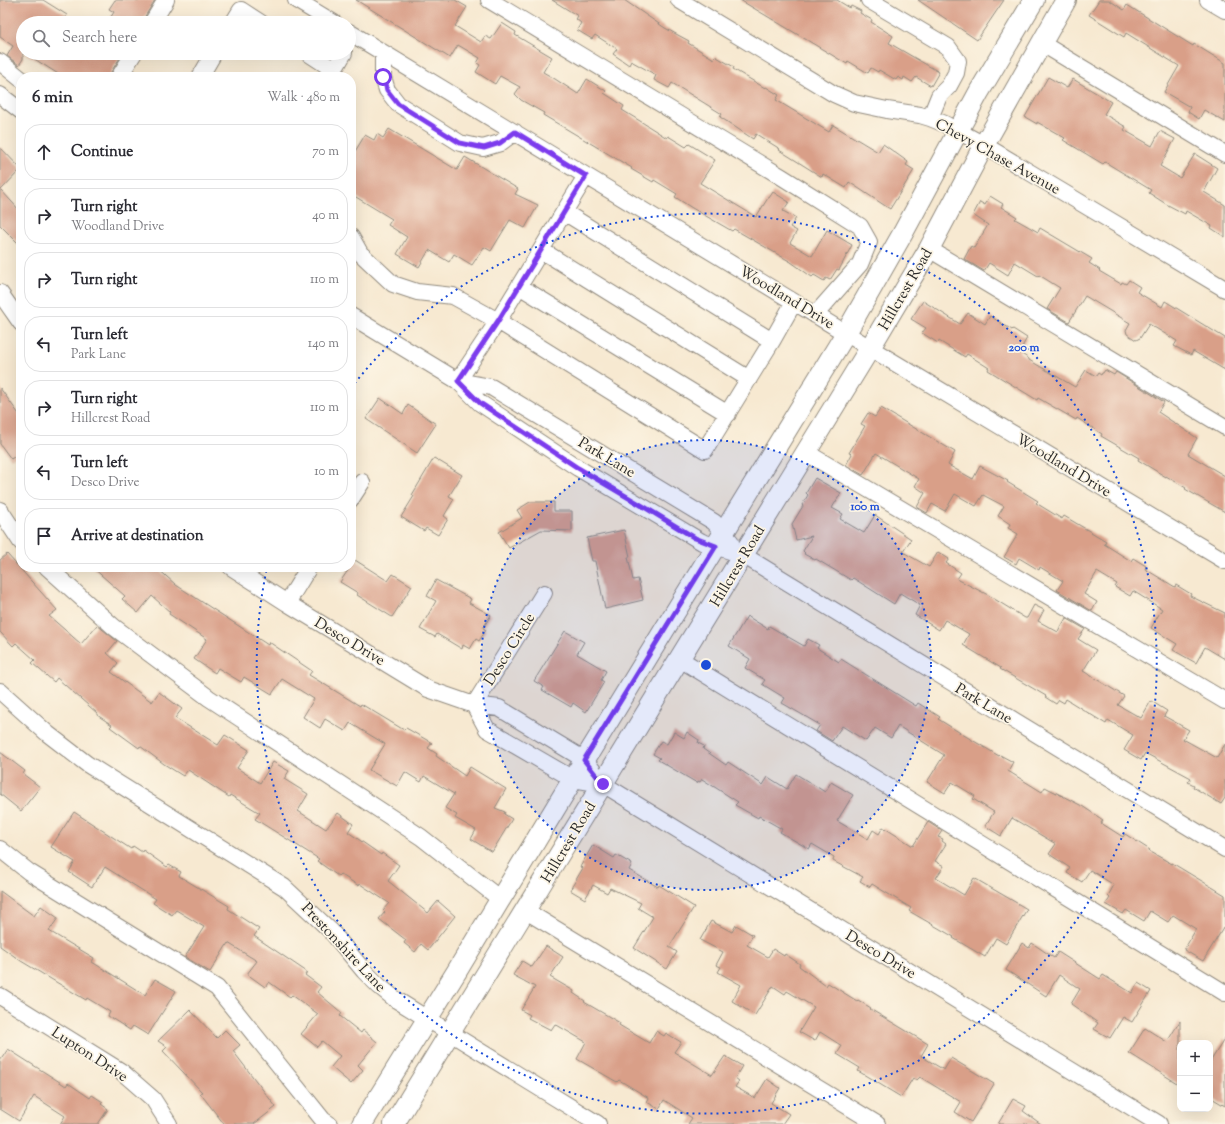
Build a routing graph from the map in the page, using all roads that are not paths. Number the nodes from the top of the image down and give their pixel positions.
1 (166, 0) edge
2 (296, 0) edge
3 (489, 0) edge
4 (679, 0) edge
5 (869, 0) edge
6 (1034, 0) edge
7 (1208, 0) edge
8 (1064, 1) edge
9 (1225, 10) edge
10 (156, 16) edge
11 (237, 16) edge
12 (250, 16) edge
13 (322, 16) edge
14 (356, 40) edge
15 (1041, 44) junction
16 (383, 53) junction
17 (130, 60) edge
18 (210, 60) edge
19 (316, 60) edge
20 (340, 60) edge
21 (0, 62) edge
22 (123, 72) edge
23 (203, 72) edge
24 (331, 72) edge
25 (333, 72) edge
26 (16, 75) edge
27 (0, 95) edge
28 (16, 107) edge
29 (930, 118) junction
30 (515, 132) junction
31 (958, 132) junction
32 (984, 145) junction
33 (1225, 154) edge
34 (586, 176) junction
35 (564, 212) junction
36 (356, 246) edge
37 (929, 249) junction
38 (541, 250) junction
39 (519, 286) junction
40 (1225, 289) edge
41 (0, 293) edge
42 (794, 302) junction
43 (815, 315) junction
44 (16, 316) edge
45 (356, 319) edge
46 (498, 321) junction
47 (846, 333) junction
48 (772, 341) junction
49 (870, 348) junction
50 (749, 379) junction
51 (458, 381) junction
52 (728, 414) junction
53 (1225, 427) edge
54 (807, 453) junction
55 (362, 482) dead end
56 (356, 491) edge
57 (0, 510) edge
58 (16, 534) edge
59 (720, 540) junction
60 (743, 555) junction
61 (1225, 561) edge
62 (53, 572) edge
63 (239, 572) edge
64 (307, 572) edge
65 (544, 593) dead end
66 (288, 603) junction
67 (680, 660) junction
68 (0, 691) edge
69 (1225, 701) edge
70 (474, 705) junction
71 (584, 760) junction
72 (573, 779) junction
73 (603, 784) junction
74 (0, 849) edge
75 (1225, 849) edge
76 (500, 899) junction
77 (526, 911) junction
78 (1225, 993) edge
79 (0, 996) edge
80 (426, 1020) junction
81 (450, 1034) junction
82 (169, 1124) edge
83 (329, 1124) edge
84 (362, 1124) edge
85 (394, 1124) edge
86 (598, 1124) edge
87 (877, 1124) edge
88 (1159, 1124) edge

1 - 10 street
2 - 13 street
3 - 43 street
4 - 29 street, Chevy Chase Avenue
5 - 29 street
6 - 31 main road, Hillcrest Road
7 - 9 street
8 - 15 main road, Hillcrest Road
11 - 12 street
14 - 16 street, Woodland Drive
15 - 32 main road, Hillcrest Road
15 - 33 street
16 - 30 street, Woodland Drive
16 - 30 street
17 - 22 street
18 - 23 street
19 - 24 street
20 - 25 street
21 - 26 street
27 - 28 street
29 - 31 street, Chevy Chase Avenue
30 - 34 street, Woodland Drive
31 - 32 street, Chevy Chase Avenue
31 - 47 main road, Hillcrest Road
32 - 37 main road, Hillcrest Road
32 - 40 street, Chevy Chase Avenue
34 - 35 street
34 - 42 street, Woodland Drive
35 - 38 street
35 - 48 street
36 - 46 street
37 - 49 main road, Hillcrest Road
37 - 53 street
38 - 39 street
38 - 50 street
39 - 46 street
39 - 52 street
41 - 44 street
42 - 43 street, Woodland Drive
42 - 48 street
43 - 47 street, Woodland Drive
45 - 51 street, Park Lane
46 - 51 street
46 - 52 street
47 - 49 street, Woodland Drive
47 - 59 main road, Hillcrest Road
48 - 50 street
49 - 54 main road, Hillcrest Road
49 - 61 street, Woodland Drive
50 - 52 street
51 - 59 street, Park Lane
51 - 59 street, Park Lane
54 - 60 main road, Hillcrest Road
54 - 69 street
55 - 56 street
57 - 58 street
59 - 60 street, Park Lane
59 - 71 main road, Hillcrest Road
60 - 67 main road, Hillcrest Road
60 - 75 street, Park Lane
62 - 76 street
63 - 66 street, Desco Drive
64 - 66 street
65 - 70 street, Desco Circle
66 - 70 street, Desco Drive
67 - 73 main road, Hillcrest Road
67 - 78 street
68 - 80 street, Prestonshire Lane
70 - 71 street, Desco Drive
70 - 72 street, Desco Drive
71 - 72 main road, Hillcrest Road
71 - 73 street, Desco Drive
72 - 73 street, Desco Drive
72 - 76 main road, Hillcrest Road
73 - 77 main road, Hillcrest Road
73 - 88 street, Desco Drive
74 - 83 street
76 - 80 main road, Hillcrest Road
77 - 81 main road, Hillcrest Road
77 - 87 street
79 - 82 street, Lupton Drive
80 - 81 street, Prestonshire Lane
80 - 84 main road, Hillcrest Road
81 - 85 main road, Hillcrest Road
81 - 86 street, Prestonshire Lane

